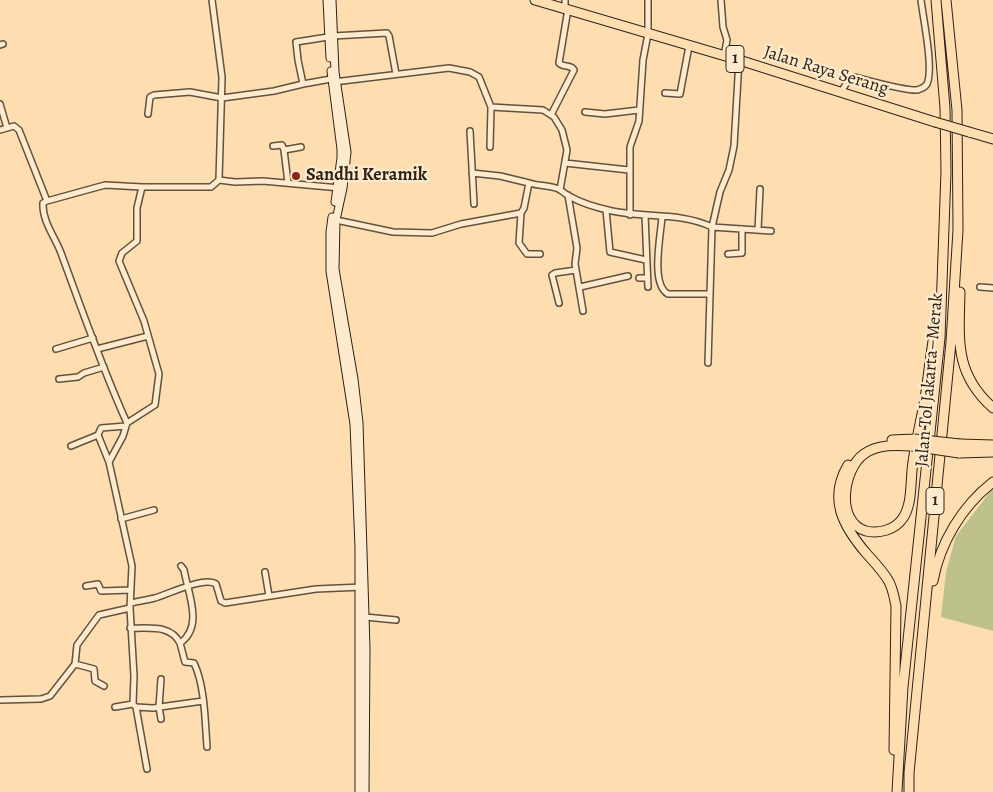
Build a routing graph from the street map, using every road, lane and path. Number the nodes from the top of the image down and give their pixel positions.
1 (212, 0) edge
2 (327, 0) edge
3 (332, 0) edge
4 (535, 0) edge
5 (648, 0) edge
6 (721, 0) edge
7 (921, 0) edge
8 (936, 0) edge
9 (946, 0) edge
10 (566, 6) edge
11 (648, 34) junction
12 (331, 36) junction
13 (689, 46) junction
14 (724, 56) junction
15 (739, 60) junction
16 (396, 74) junction
17 (333, 81) junction
18 (303, 84) junction
19 (665, 93) dead end
20 (840, 93) junction
21 (222, 98) junction
22 (0, 104) edge
23 (491, 107) junction
24 (640, 110) junction
25 (585, 112) dead end
26 (148, 114) dead end
27 (552, 115) junction
28 (7, 128) junction
29 (0, 130) edge
30 (470, 131) dead end
31 (993, 138) edge
32 (273, 146) dead end
33 (302, 147) dead end
34 (490, 147) dead end
35 (284, 150) junction
36 (565, 163) junction
37 (629, 170) junction
38 (472, 173) junction
39 (219, 180) junction
40 (288, 183) junction
41 (528, 183) junction
42 (142, 188) junction
43 (340, 188) junction
44 (560, 190) junction
45 (760, 190) dead end
46 (568, 195) junction
47 (48, 201) junction
48 (474, 204) dead end
49 (606, 210) junction
50 (521, 213) junction
51 (630, 214) junction
52 (645, 215) junction
53 (662, 216) junction
54 (336, 220) junction
55 (712, 227) junction
56 (742, 229) junction
57 (758, 230) junction
58 (771, 230) dead end
59 (958, 230) junction
60 (540, 254) dead end
61 (728, 254) dead end
62 (646, 260) junction
63 (576, 270) junction
64 (628, 276) dead end
65 (639, 278) dead end
66 (647, 278) junction
67 (943, 281) junction
68 (980, 286) dead end
69 (648, 287) dead end
70 (580, 288) junction
71 (993, 288) edge
72 (710, 294) junction
73 (559, 303) dead end
74 (583, 311) dead end
75 (148, 336) junction
76 (93, 338) junction
77 (56, 349) dead end
78 (97, 349) junction
79 (708, 363) dead end
80 (104, 367) junction
81 (59, 379) dead end
82 (993, 408) edge
83 (127, 425) junction
84 (98, 435) junction
85 (913, 442) junction
86 (993, 445) edge
87 (70, 446) dead end
88 (960, 448) junction
89 (993, 452) edge
90 (109, 462) junction
91 (993, 482) edge
92 (154, 510) dead end
93 (121, 519) junction
94 (181, 566) dead end
95 (265, 572) dead end
96 (86, 586) dead end
97 (187, 587) junction
98 (362, 587) junction
99 (131, 590) junction
100 (269, 596) junction
101 (131, 606) junction
102 (365, 617) junction
103 (396, 620) dead end
104 (130, 628) junction
105 (180, 643) junction
106 (75, 664) junction
107 (161, 679) dead end
108 (104, 686) dead end
109 (0, 700) edge
110 (203, 701) junction
111 (135, 705) junction
112 (114, 707) dead end
113 (159, 707) junction
114 (161, 719) dead end
115 (207, 747) dead end
116 (147, 769) dead end
117 (898, 770) junction
118 (909, 773) junction
119 (359, 792) edge
120 (365, 792) edge
121 (897, 792) edge
122 (909, 792) edge

1 - 21 street
2 - 12 street
3 - 12 street
4 - 10 highway, Jalan Raya Serang / 1
5 - 11 street
6 - 14 street
7 - 20 street
8 - 67 highway, Jalan Tol Jakarta–Merak / 1
9 - 59 highway, Jalan Tol Jakarta–Merak / 1
10 - 11 highway, Jalan Raya Serang / 1
10 - 27 street
11 - 13 highway, Jalan Raya Serang / 1
11 - 24 street
12 - 16 street
12 - 17 street
12 - 18 street
13 - 14 highway, Jalan Raya Serang / 1
13 - 19 street
14 - 15 highway, Jalan Raya Serang / 1
15 - 20 highway, Jalan Raya Serang / 1
15 - 55 street
16 - 17 street
16 - 23 street
17 - 18 street
17 - 43 street
18 - 21 street
20 - 31 highway, Jalan Raya Serang / 1, bridge
21 - 26 street
21 - 39 street
22 - 28 street
23 - 27 street
23 - 34 street
24 - 25 street
24 - 37 street
27 - 36 street
28 - 29 street
28 - 47 street
30 - 38 street
32 - 35 street
33 - 35 street
35 - 40 street
36 - 37 street
36 - 44 street
37 - 51 street
38 - 41 street
38 - 48 street
39 - 40 street
39 - 42 street
40 - 43 street
41 - 44 street
41 - 50 street
42 - 47 street
42 - 75 street
43 - 54 street
43 - 98 street
44 - 46 street
45 - 57 street
46 - 49 street
46 - 63 street
47 - 76 street
49 - 51 street
49 - 62 street
50 - 54 street
50 - 60 street
51 - 52 street
52 - 53 street
52 - 62 street
53 - 55 street
53 - 72 street
54 - 98 street
55 - 56 street
55 - 72 street
56 - 57 street
56 - 61 street
57 - 58 street
59 - 82 highway
59 - 118 highway, Jalan Tol Jakarta–Merak / 1
62 - 66 street
63 - 70 street
63 - 73 street
64 - 70 street
65 - 66 street
66 - 69 street
67 - 85 highway
67 - 117 highway, Jalan Tol Jakarta–Merak / 1
68 - 71 street
70 - 74 street
72 - 79 street
75 - 78 street
75 - 83 street
76 - 77 street
76 - 78 street
78 - 80 street
80 - 81 street
80 - 83 street
83 - 84 street
83 - 90 street
84 - 87 street
84 - 90 street
85 - 88 highway, bridge
85 - 117 highway
86 - 88 highway
88 - 89 highway
90 - 93 street
91 - 118 highway
92 - 93 street
93 - 99 street
94 - 97 street
95 - 100 street
96 - 99 street
97 - 100 street
97 - 101 street
97 - 105 street
98 - 100 street
98 - 102 street
98 - 119 street
99 - 101 street
101 - 104 street
101 - 106 street
102 - 103 street
102 - 120 street
104 - 105 street
104 - 111 street
105 - 110 street
106 - 108 street
106 - 109 street
107 - 113 street
110 - 113 street
110 - 115 street
111 - 112 street
111 - 113 street
111 - 116 street
113 - 114 street
117 - 121 highway, Jalan Tol Jakarta–Merak / 1
118 - 122 highway, Jalan Tol Jakarta–Merak / 1

